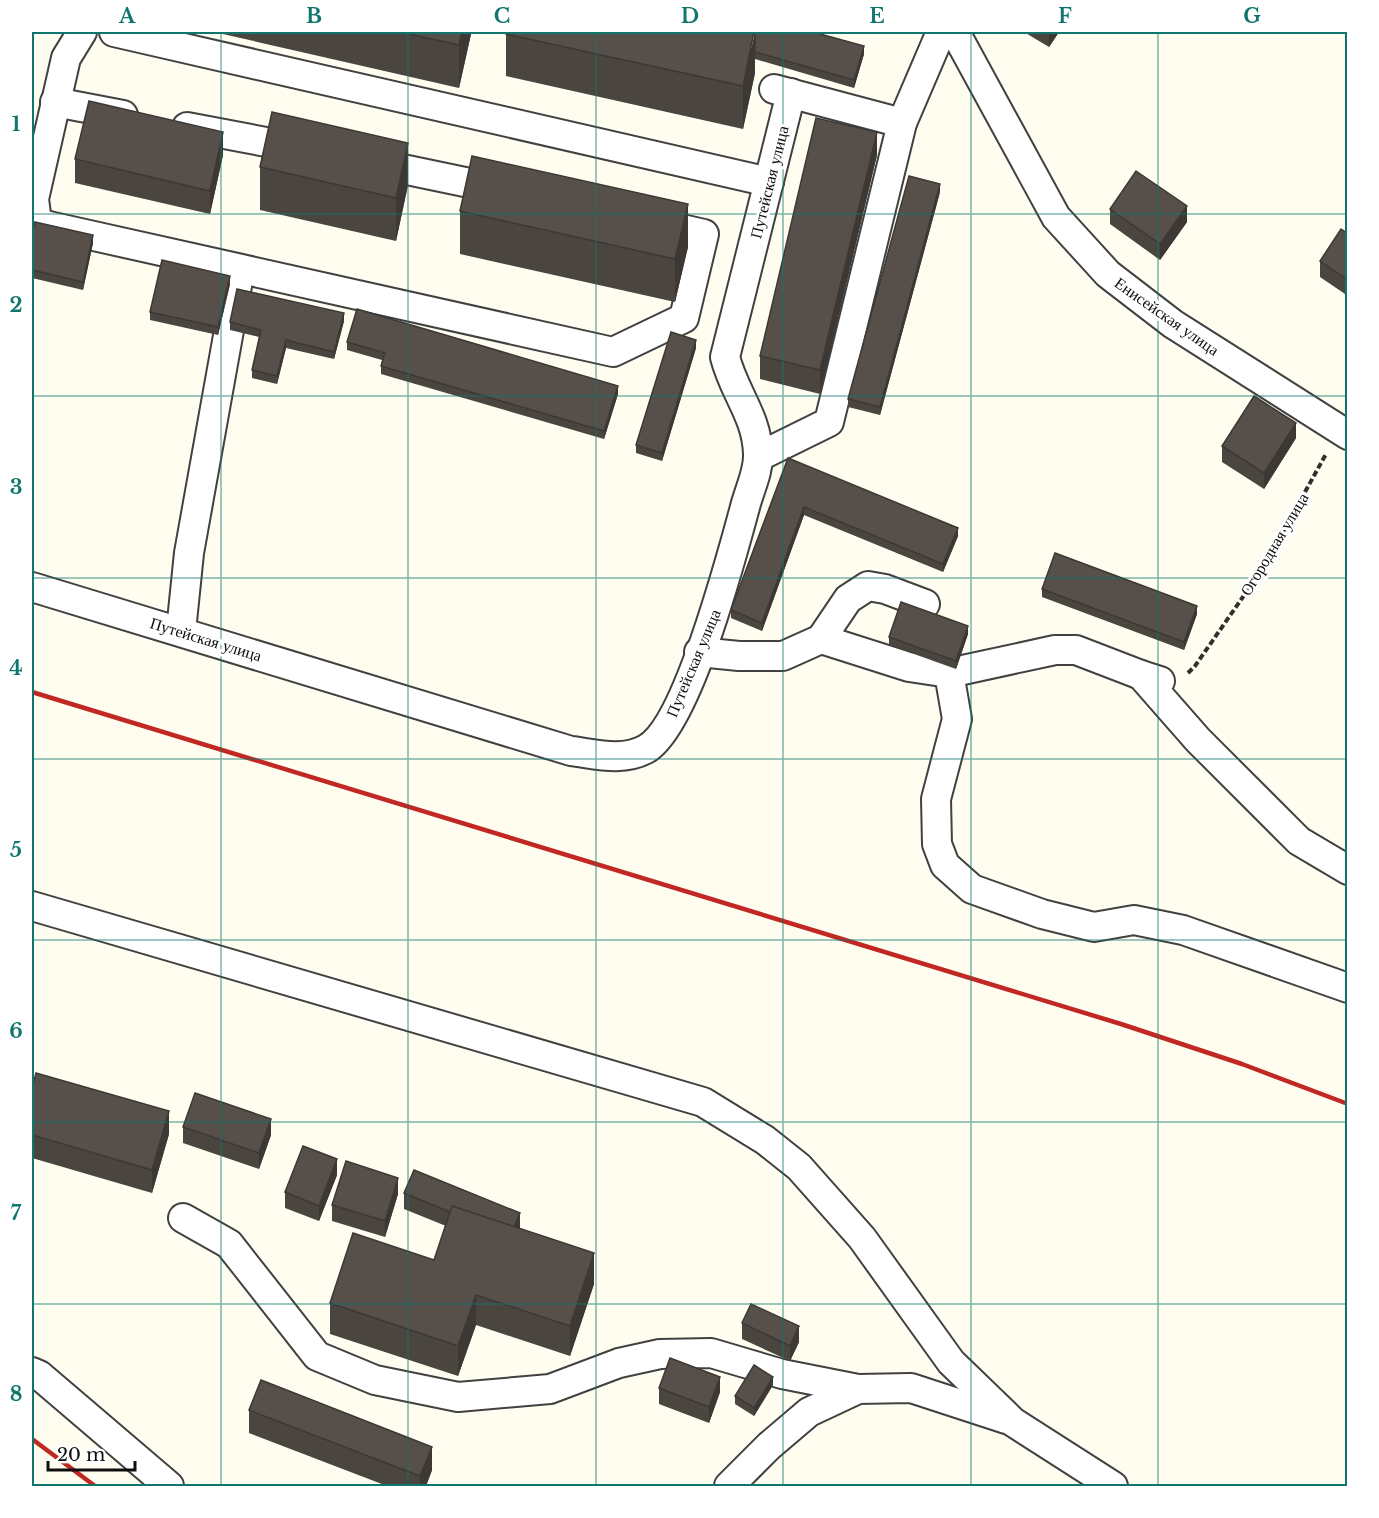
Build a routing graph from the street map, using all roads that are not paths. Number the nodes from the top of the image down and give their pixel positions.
1 (82, 32) edge
2 (114, 32) edge
3 (940, 32) edge
4 (954, 32) edge
5 (55, 102) junction
6 (902, 123) junction
7 (769, 182) junction
8 (534, 197) edge
9 (625, 216) edge
10 (240, 268) junction
11 (1344, 426) edge
12 (758, 457) junction
13 (32, 587) edge
14 (925, 604) dead end
15 (181, 631) junction
16 (821, 639) junction
17 (699, 652) junction
18 (949, 673) junction
19 (1347, 870) edge
20 (32, 906) edge
21 (1347, 988) edge
22 (183, 1218) dead end
23 (32, 1372) edge
24 (858, 1389) junction
25 (1013, 1422) junction
26 (169, 1486) edge
27 (729, 1486) edge
28 (1113, 1486) edge

1 - 5 street
2 - 7 street
3 - 6 street
4 - 11 street, Енисейская улица
5 - 8 street
5 - 10 street
6 - 7 street, Путейская улица
6 - 12 street
7 - 12 street, Путейская улица
9 - 10 street
10 - 15 street
12 - 17 street, Путейская улица
13 - 15 street, Путейская улица
14 - 16 street
15 - 17 street, Путейская улица
16 - 17 street
16 - 18 street
18 - 19 street
18 - 21 street
20 - 25 street
22 - 24 street
23 - 26 street
24 - 25 street
24 - 27 street
25 - 28 street

